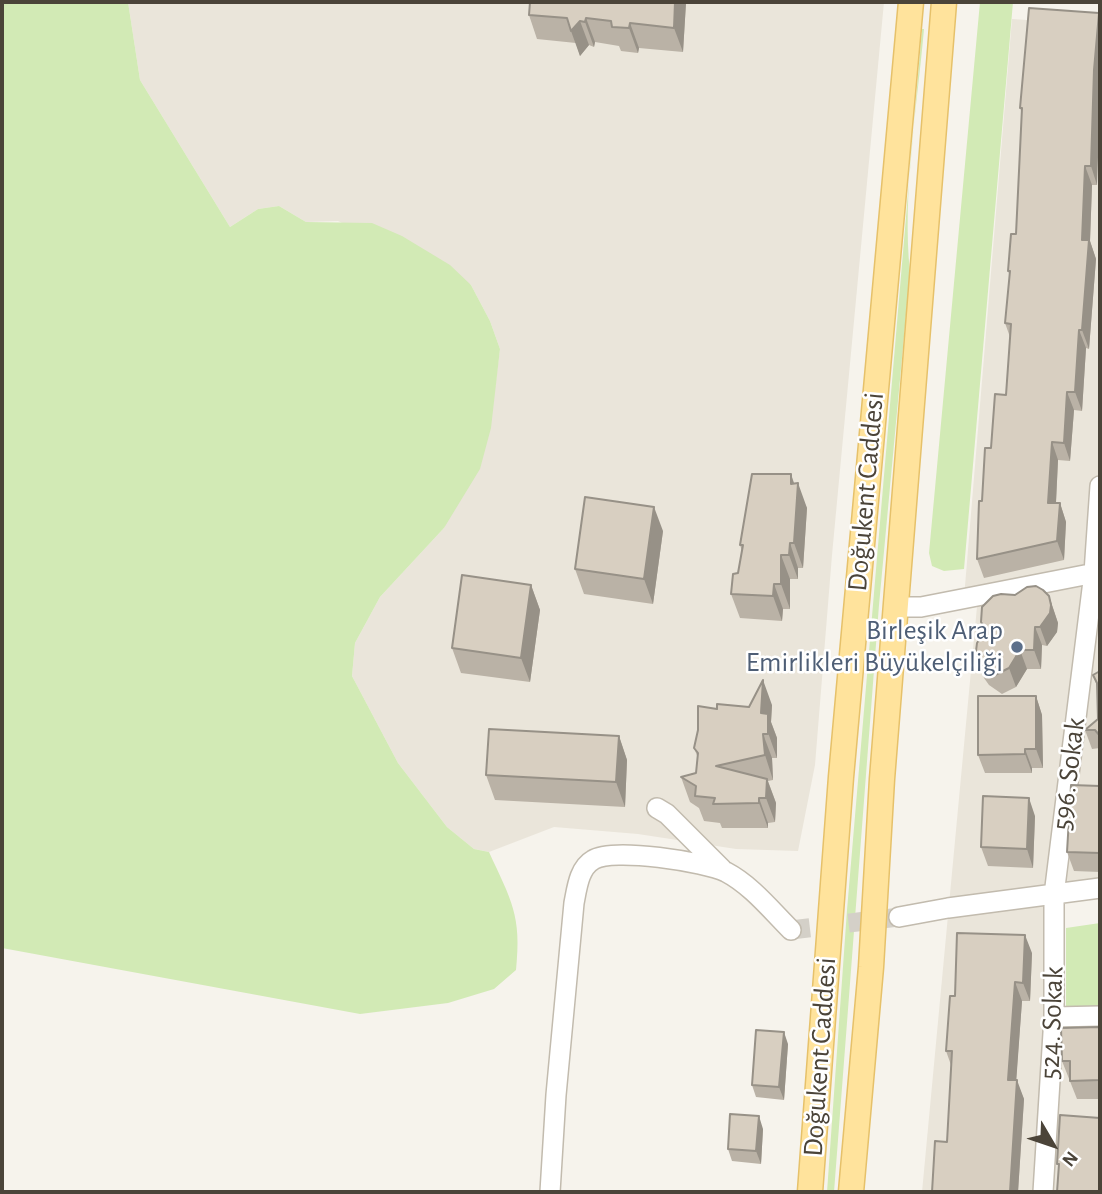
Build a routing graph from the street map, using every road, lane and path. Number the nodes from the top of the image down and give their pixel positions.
1 (911, 2) edge
2 (944, 2) edge
3 (1100, 485) edge
4 (1097, 572) edge
5 (895, 607) junction
6 (657, 808) dead end
7 (725, 872) junction
8 (1100, 888) edge
9 (1054, 895) junction
10 (899, 918) tunnel mouth
11 (790, 930) dead end
12 (1100, 1016) edge
13 (1054, 1017) junction
14 (550, 1192) edge
15 (810, 1192) edge
16 (851, 1192) edge
17 (1043, 1192) edge

1 - 15 main road, Doğukent Caddesi
2 - 5 main road, Doğukent Caddesi
3 - 4 street, 596. Sokak
4 - 5 street
4 - 9 street, 596. Sokak
5 - 16 main road, Doğukent Caddesi
6 - 7 street
7 - 11 street
7 - 14 street
8 - 9 street
9 - 10 street
9 - 13 street, 524. Sokak
12 - 13 street
13 - 17 street, 524. Sokak

